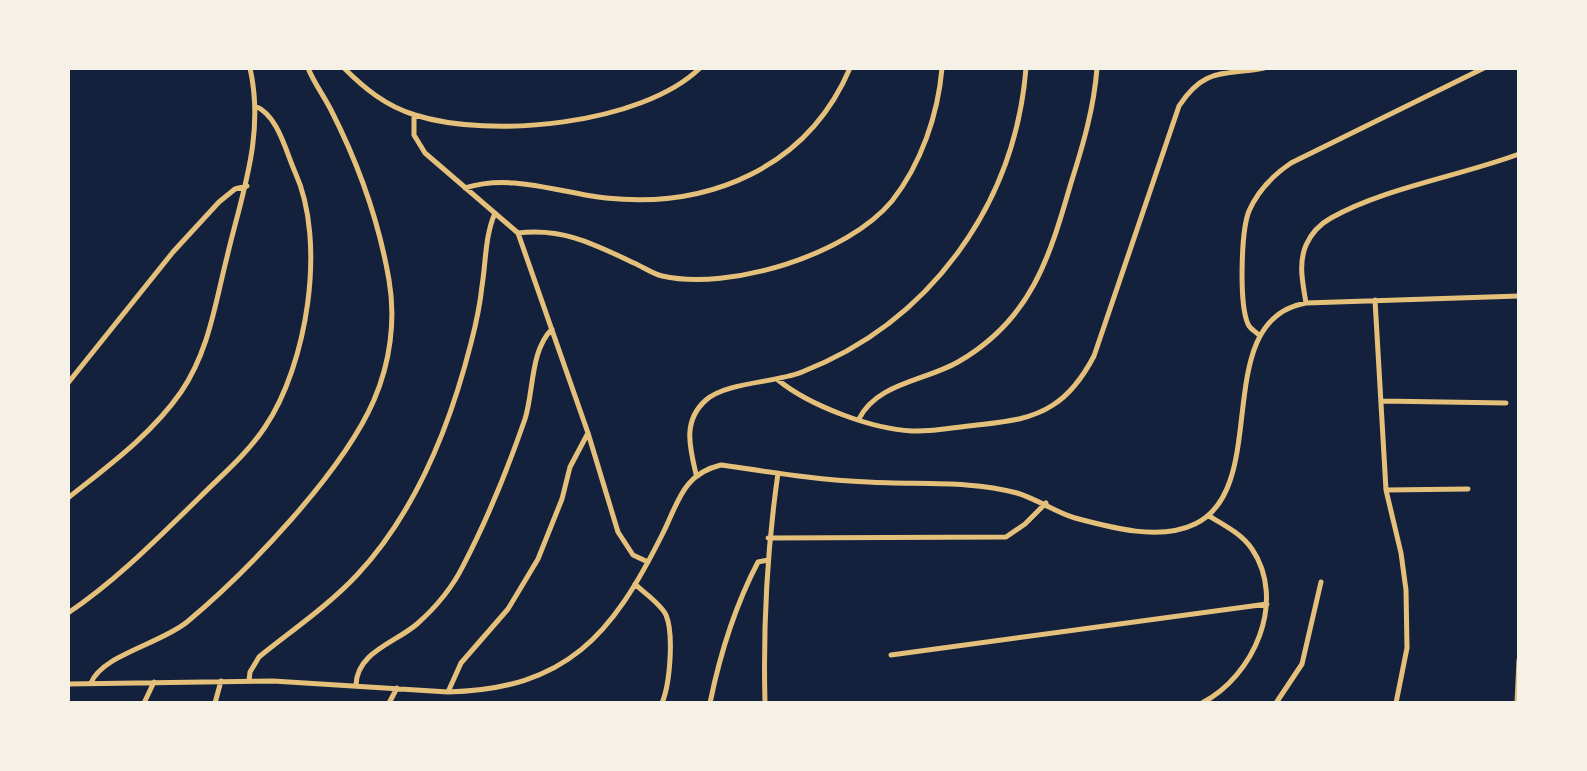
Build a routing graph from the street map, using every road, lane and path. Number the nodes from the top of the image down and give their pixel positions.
1 (250, 68) edge
2 (308, 68) edge
3 (344, 68) edge
4 (699, 68) edge
5 (850, 68) edge
6 (942, 68) edge
7 (1026, 68) edge
8 (1097, 68) edge
9 (1264, 68) edge
10 (1484, 68) edge
11 (255, 106) junction
12 (414, 115) junction
13 (1519, 154) edge
14 (247, 186) junction
15 (465, 188) junction
16 (495, 213) junction
17 (518, 233) junction
18 (1519, 296) edge
19 (1375, 300) junction
20 (1306, 303) junction
21 (552, 329) junction
22 (1259, 335) junction
23 (778, 380) junction
24 (68, 383) edge
25 (1381, 401) junction
26 (1506, 403) dead end
27 (859, 419) junction
28 (588, 433) junction
29 (778, 473) junction
30 (696, 474) junction
31 (1468, 489) dead end
32 (1386, 490) junction
33 (68, 498) edge
34 (1046, 503) junction
35 (1209, 516) junction
36 (768, 538) junction
37 (768, 560) junction
38 (648, 562) junction
39 (1321, 582) dead end
40 (635, 584) junction
41 (1266, 604) junction
42 (68, 613) edge
43 (891, 654) dead end
44 (1519, 660) edge
45 (221, 681) junction
46 (249, 681) junction
47 (154, 682) junction
48 (92, 683) junction
49 (68, 684) edge
50 (356, 685) junction
51 (397, 688) junction
52 (448, 692) junction
53 (144, 703) edge
54 (215, 703) edge
55 (389, 703) edge
56 (662, 703) edge
57 (710, 703) edge
58 (765, 703) edge
59 (1202, 703) edge
60 (1276, 703) edge
61 (1395, 703) edge
62 (1517, 703) edge

1 - 11 lane
2 - 48 lane
3 - 12 lane
4 - 12 lane
5 - 15 lane
6 - 17 lane
7 - 23 lane
8 - 27 lane
9 - 27 lane
10 - 22 lane
11 - 14 lane
11 - 42 lane
12 - 15 lane
13 - 20 lane
14 - 24 lane
14 - 33 lane
15 - 16 lane
16 - 17 lane
16 - 46 lane
17 - 21 lane
18 - 19 lane
19 - 20 lane
19 - 25 lane
20 - 22 lane
21 - 28 lane
21 - 50 lane
22 - 35 lane
23 - 27 lane
23 - 30 lane
25 - 26 lane
25 - 32 lane
28 - 38 lane
28 - 52 lane
29 - 30 lane
29 - 34 lane
29 - 36 lane
30 - 38 lane
31 - 32 lane
32 - 61 lane
34 - 35 lane
34 - 36 lane
35 - 41 lane
36 - 37 lane
37 - 57 lane
37 - 58 lane
38 - 40 lane
39 - 60 lane
40 - 52 lane
40 - 56 lane
41 - 43 lane
41 - 59 lane
44 - 62 lane
45 - 46 lane
45 - 47 lane
45 - 54 lane
46 - 50 lane
47 - 48 lane
47 - 53 lane
48 - 49 lane
50 - 51 lane
51 - 52 lane
51 - 55 lane

